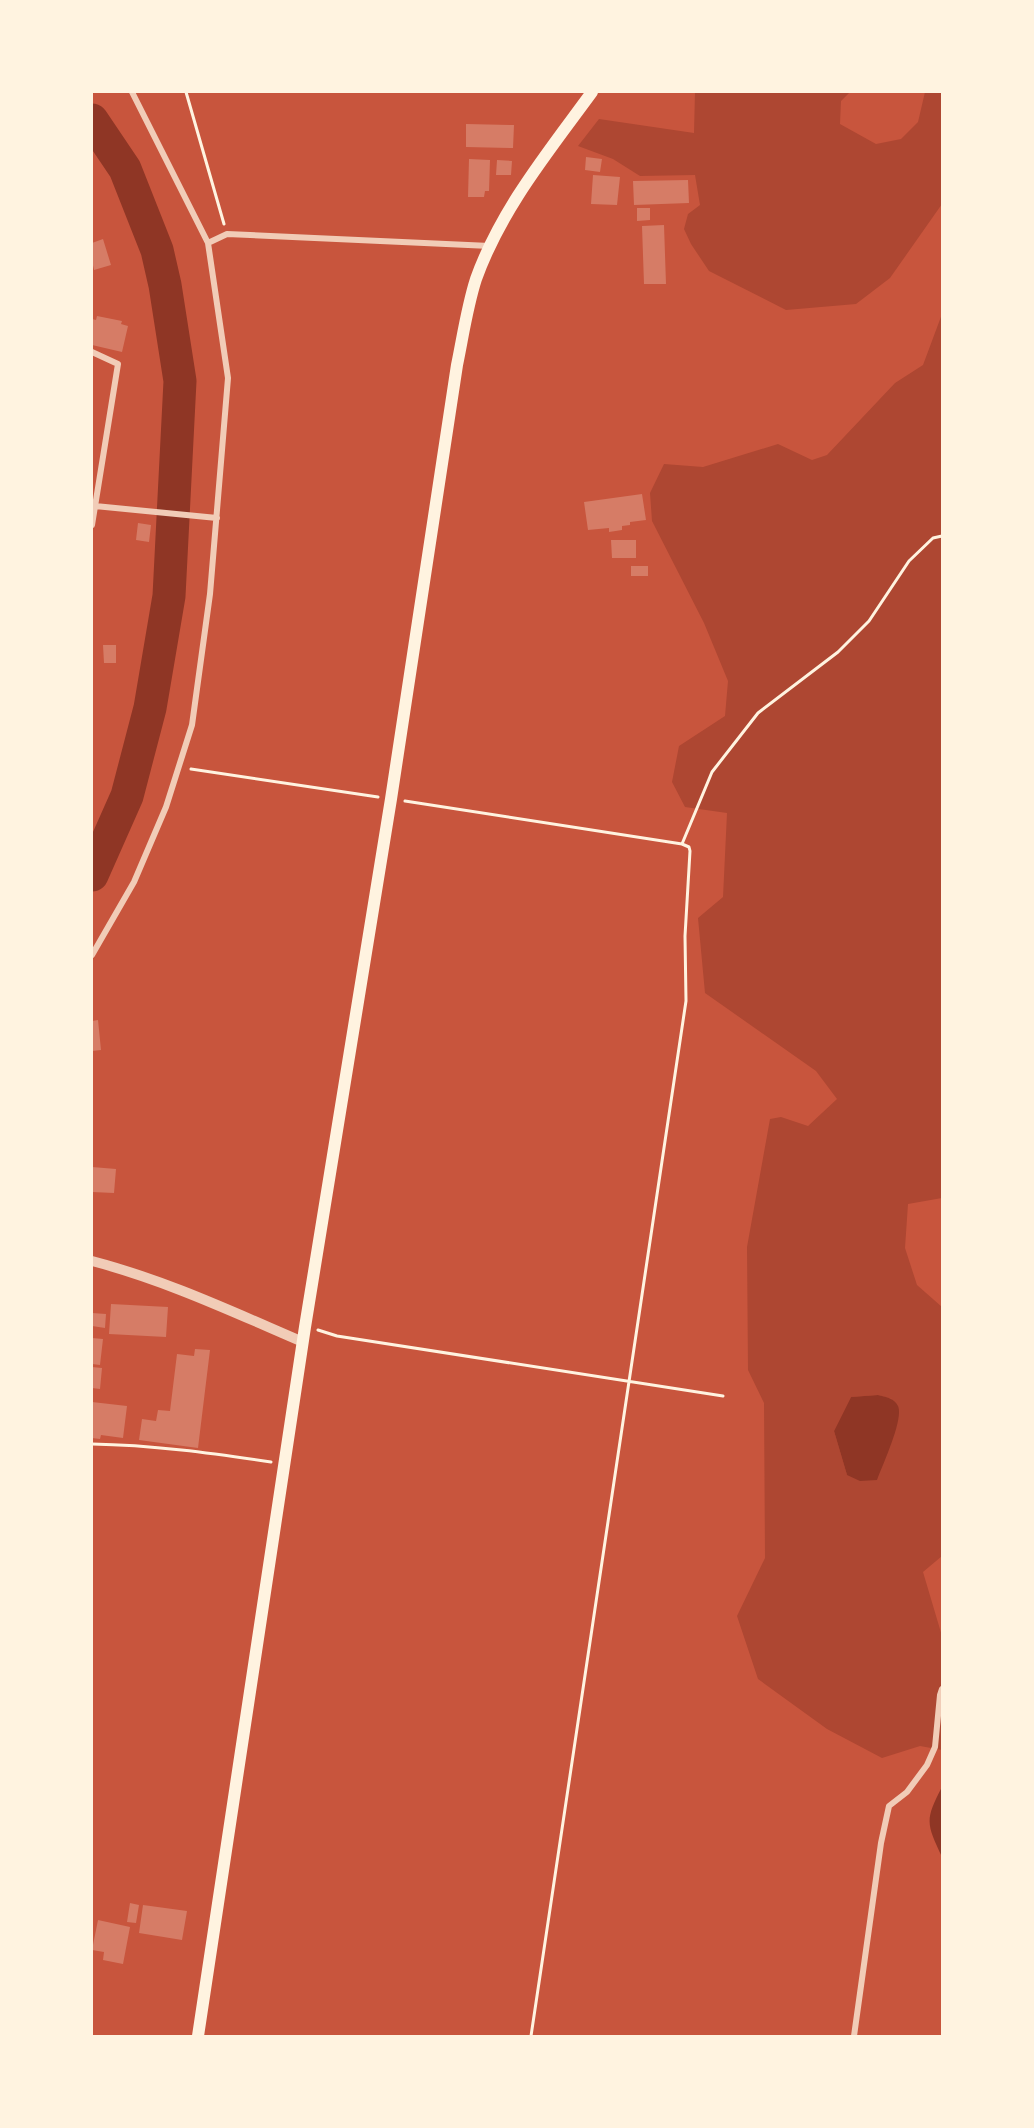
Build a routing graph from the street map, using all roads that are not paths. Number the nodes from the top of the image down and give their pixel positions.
1 (132, 92) edge
2 (592, 92) edge
3 (208, 243) junction
4 (491, 246) junction
5 (92, 352) edge
6 (95, 506) junction
7 (217, 518) junction
8 (92, 525) edge
9 (92, 955) edge
10 (92, 1261) edge
11 (303, 1342) junction
12 (942, 1689) edge
13 (198, 2037) edge
14 (854, 2037) edge

1 - 3 street
2 - 4 main road
3 - 4 street
3 - 7 street
4 - 11 main road
5 - 6 street
6 - 7 street
6 - 8 street
7 - 9 street
10 - 11 street
11 - 13 main road
12 - 14 street

